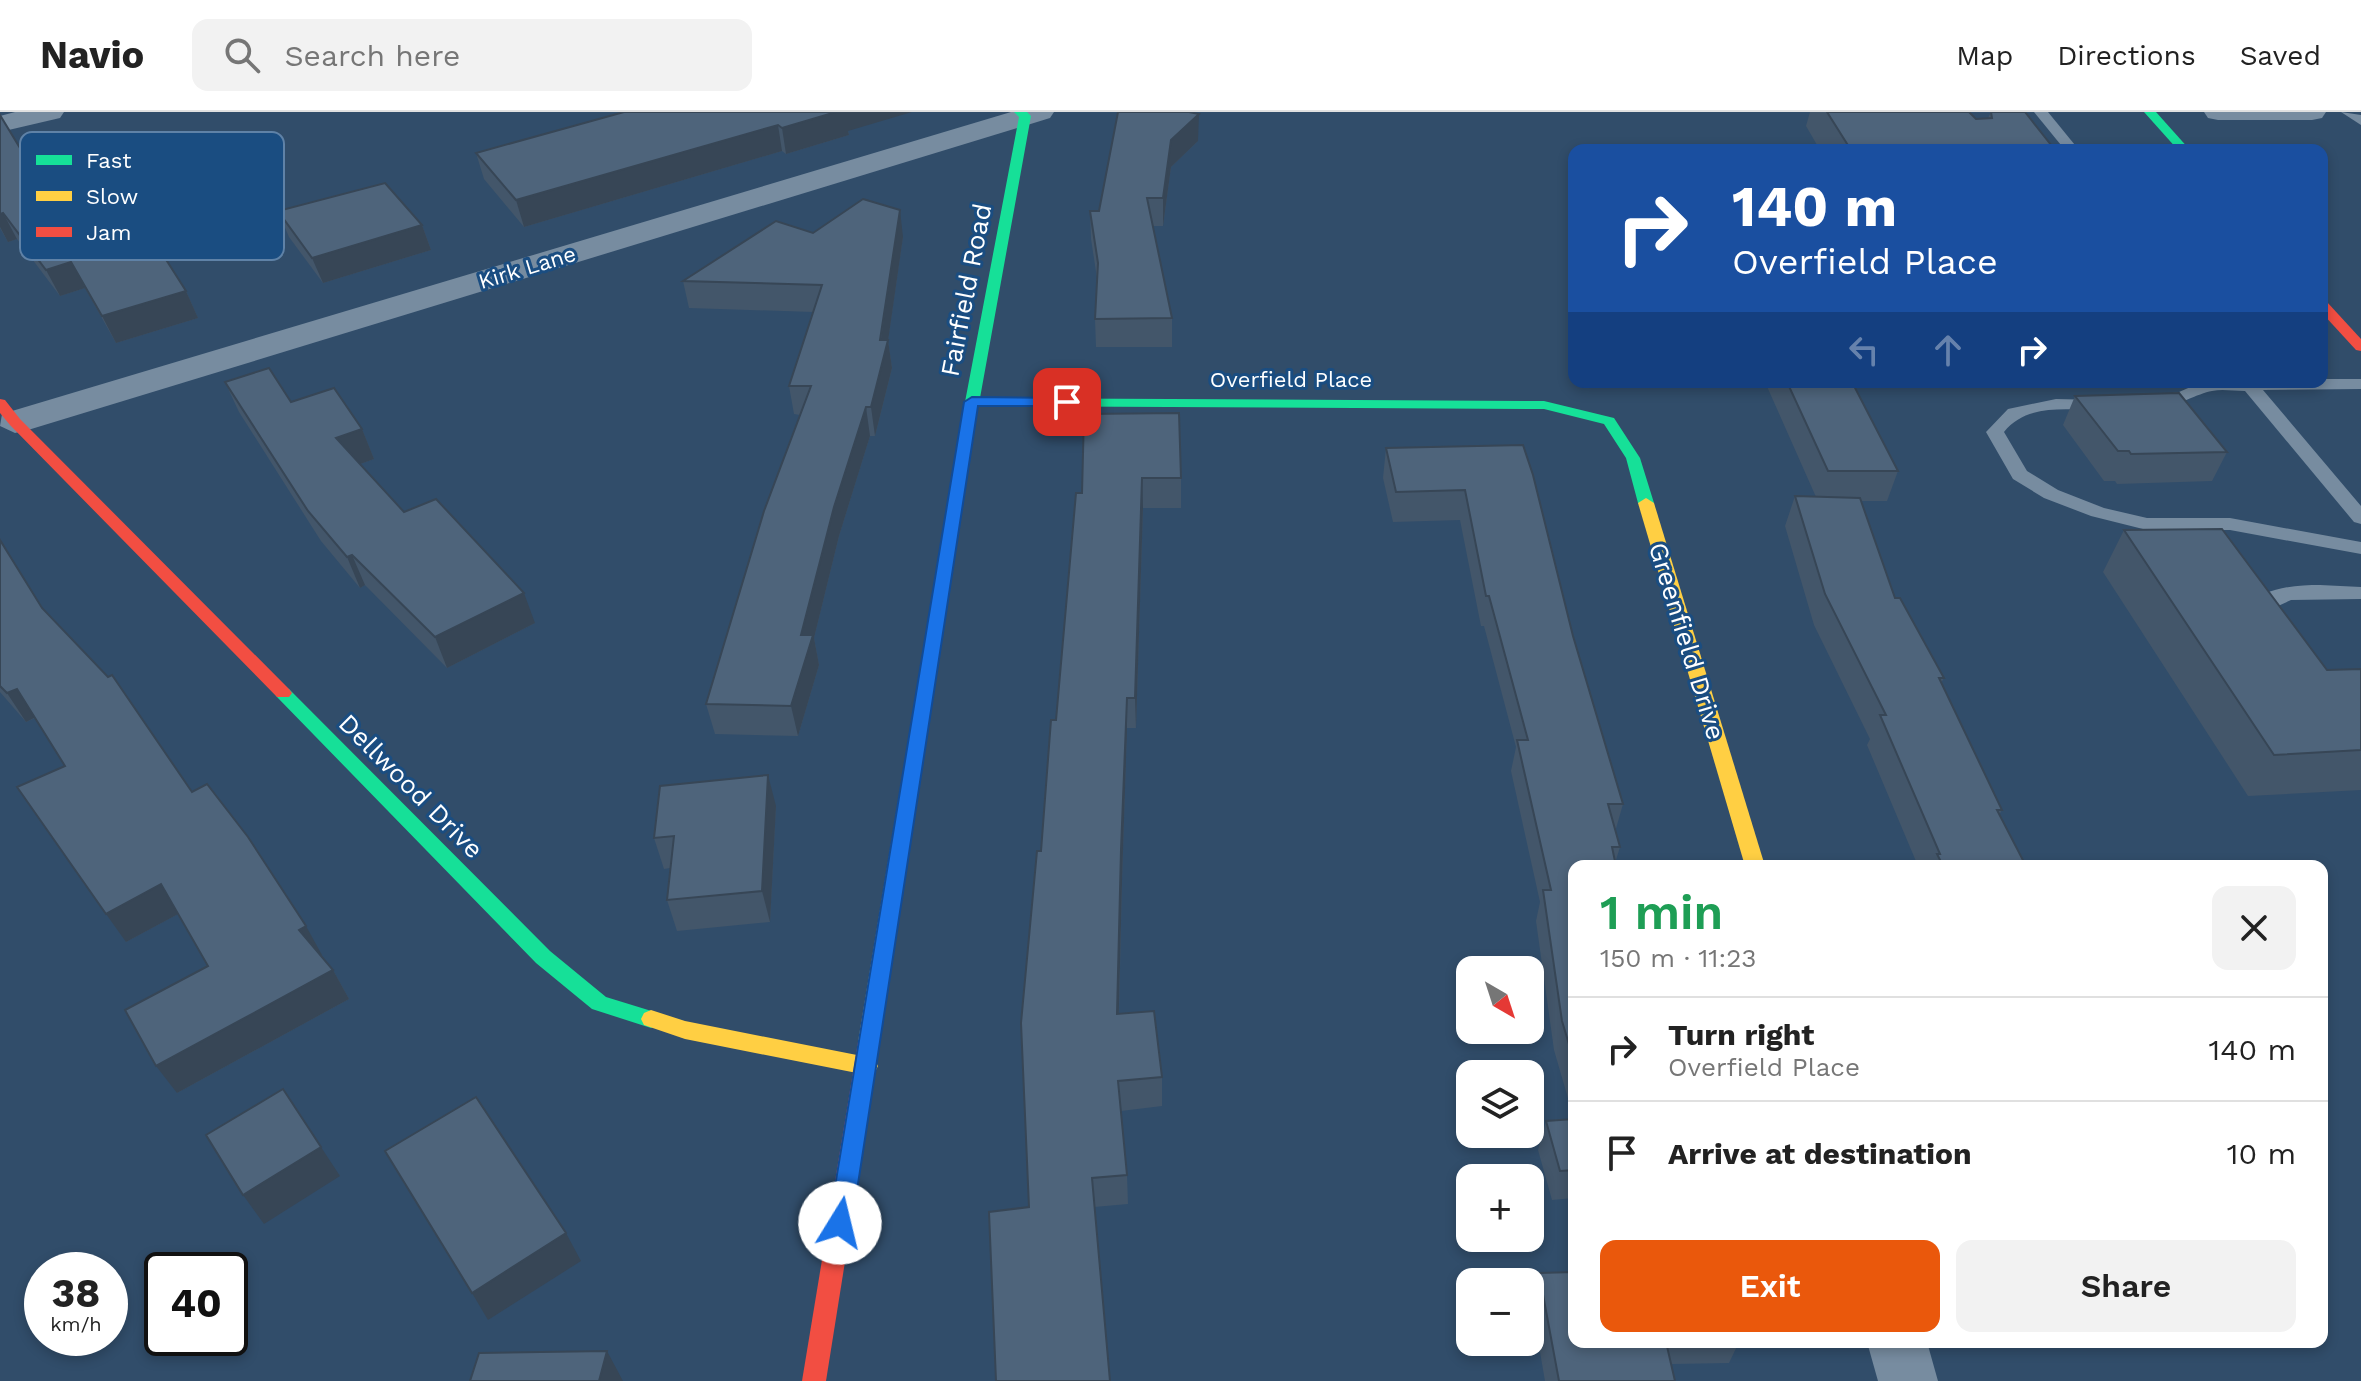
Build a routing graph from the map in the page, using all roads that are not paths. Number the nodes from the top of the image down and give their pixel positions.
1 (50, 112) edge
2 (2041, 112) edge
3 (2150, 112) edge
4 (2218, 112) edge
5 (2312, 112) edge
6 (2348, 112) edge
7 (1028, 113) edge
8 (2361, 121) edge
9 (0, 124) edge
10 (2067, 144) edge
11 (2179, 144) edge
12 (2328, 311) edge
13 (2328, 326) edge
14 (2342, 326) junction
15 (2361, 347) edge
16 (2361, 384) edge
17 (2328, 385) edge
18 (2203, 388) edge
19 (2252, 388) edge
20 (972, 402) junction
21 (8, 413) edge
22 (1609, 421) joint
23 (2361, 518) edge
24 (2361, 548) edge
25 (2361, 593) edge
26 (2270, 637) edge
27 (1753, 860) edge
28 (867, 1066) junction
29 (1899, 1348) edge
30 (814, 1381) edge
31 (1908, 1381) edge

1 - 9 street
2 - 10 lane
3 - 11 street
4 - 5 street
6 - 8 lane
7 - 20 street, Fairfield Road
7 - 21 street, Kirk Lane
12 - 14 street
13 - 14 lane
14 - 15 street
16 - 17 lane
18 - 24 lane
19 - 23 lane
20 - 22 street, Overfield Place
20 - 28 street, Fairfield Road
21 - 28 street, Dellwood Drive
22 - 27 street, Greenfield Drive
25 - 26 lane
28 - 30 street, Fairfield Road
29 - 31 street

